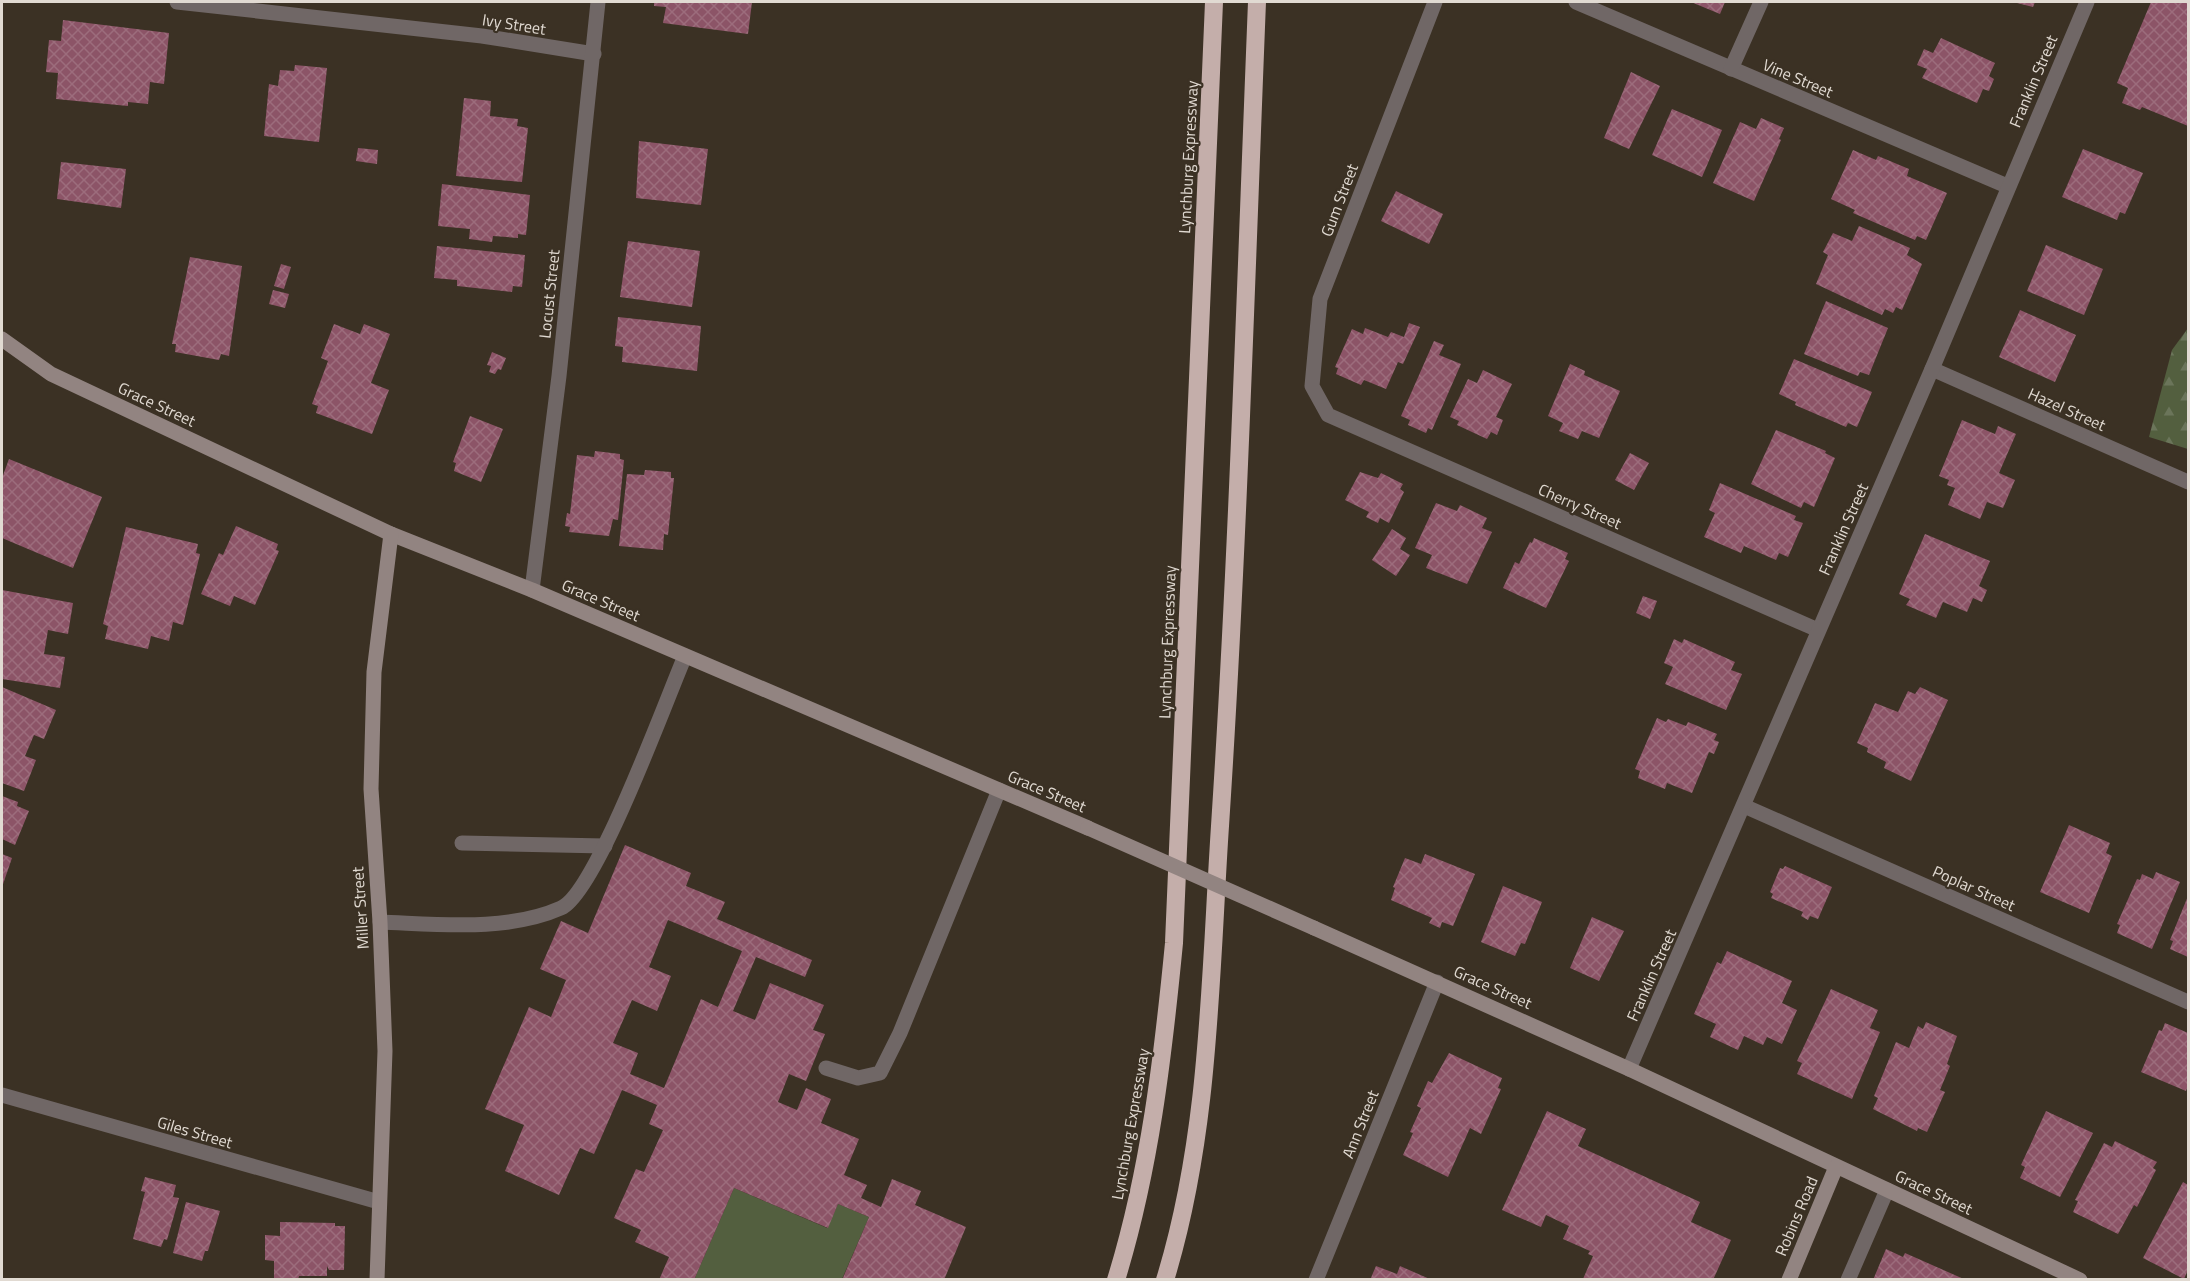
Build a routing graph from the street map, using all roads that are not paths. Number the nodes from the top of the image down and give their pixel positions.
1 (177, 2) edge
2 (598, 2) edge
3 (1214, 2) edge
4 (1257, 2) edge
5 (1435, 2) edge
6 (1576, 2) edge
7 (1761, 2) edge
8 (2087, 2) edge
9 (594, 54) junction
10 (1731, 69) junction
11 (2007, 186) junction
12 (2, 339) edge
13 (1932, 369) junction
14 (1328, 415) joint
15 (2188, 482) edge
16 (391, 534) junction
17 (532, 590) junction
18 (1818, 630) junction
19 (685, 656) junction
20 (999, 790) junction
21 (1744, 806) junction
22 (462, 843) dead end
23 (605, 846) junction
24 (380, 922) junction
25 (1437, 982) junction
26 (2188, 1002) edge
27 (826, 1068) dead end
28 (1629, 1069) junction
29 (2, 1095) edge
30 (1836, 1167) junction
31 (1887, 1190) junction
32 (379, 1202) junction
33 (377, 1280) edge
34 (1116, 1280) edge
35 (1165, 1280) edge
36 (1316, 1280) edge
37 (1789, 1280) edge
38 (1848, 1280) edge
39 (2080, 1280) edge

1 - 9 street, Ivy Street
2 - 9 street, Locust Street
3 - 34 highway, Lynchburg Expressway
4 - 35 highway
5 - 14 street, Gum Street
6 - 10 street, Vine Street
7 - 10 street
8 - 11 street, Franklin Street
9 - 17 street, Locust Street
10 - 11 street, Vine Street
11 - 13 street, Franklin Street
12 - 16 main road, Grace Street
13 - 15 street, Hazel Street
13 - 18 street, Franklin Street
14 - 18 street, Cherry Street
16 - 17 main road, Grace Street
16 - 24 main road, Miller Street
17 - 19 main road, Grace Street
18 - 21 street, Franklin Street
19 - 20 main road, Grace Street
19 - 23 street
20 - 25 main road, Grace Street, bridge
20 - 27 street
21 - 26 street, Poplar Street
21 - 28 street, Franklin Street
22 - 23 street
23 - 24 street
24 - 32 main road, Miller Street
25 - 28 main road, Grace Street
25 - 36 street, Ann Street
28 - 30 main road, Grace Street
29 - 32 street, Giles Street
30 - 31 main road, Grace Street
30 - 37 main road, Robins Road
31 - 38 street
31 - 39 main road, Grace Street
32 - 33 main road, Miller Street

